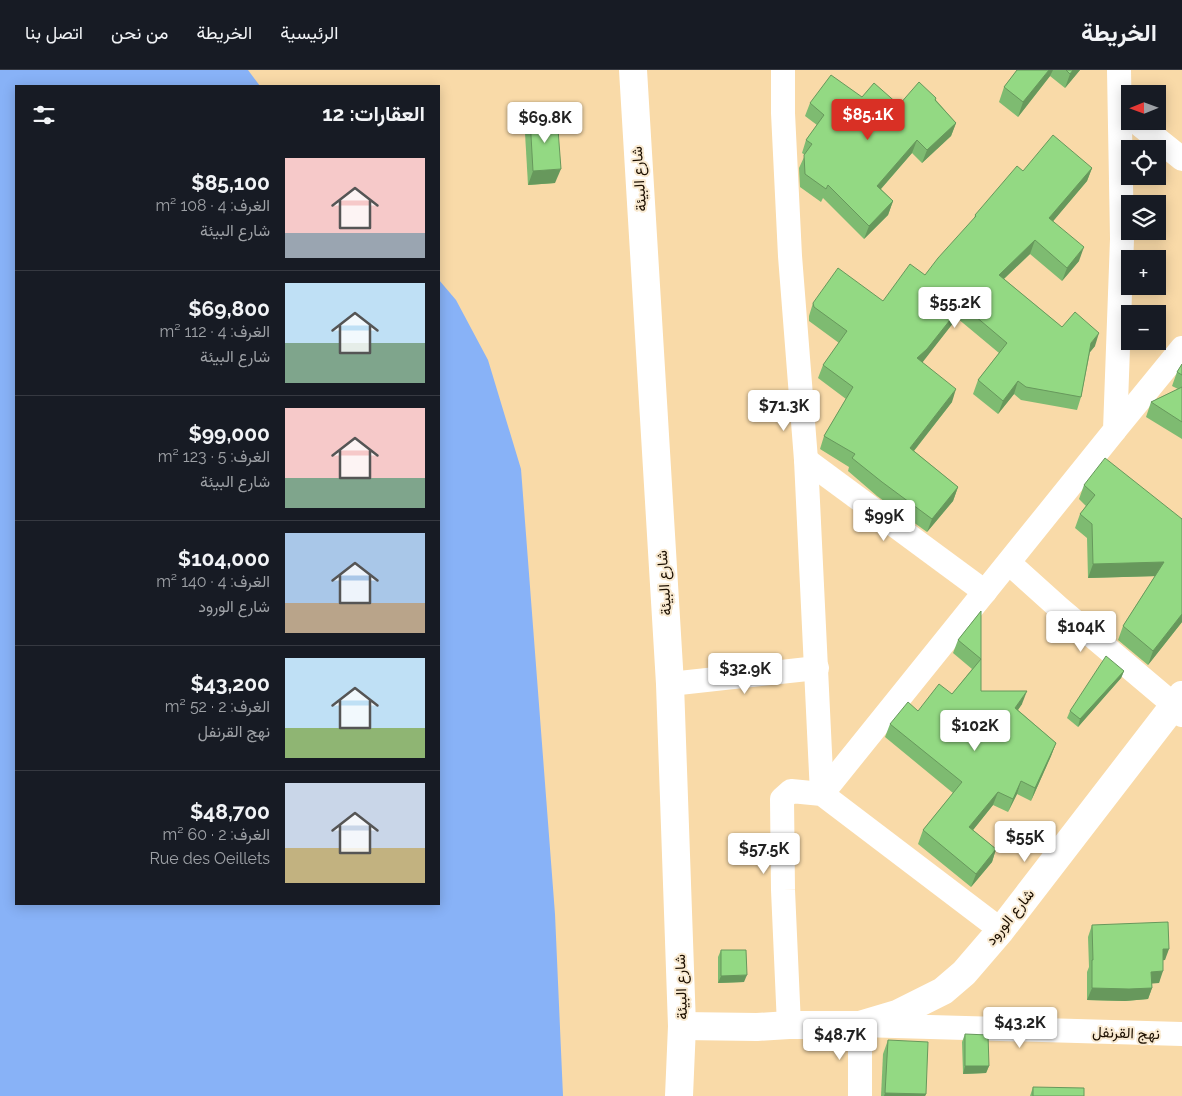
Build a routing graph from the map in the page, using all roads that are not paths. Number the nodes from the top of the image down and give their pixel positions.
1 (633, 70) edge
2 (783, 70) edge
3 (1118, 70) edge
4 (1121, 85) edge
5 (1127, 130) edge
6 (1146, 130) edge
7 (1182, 159) edge
8 (1182, 348) edge
9 (1116, 430) junction
10 (806, 460) junction
11 (1009, 563) junction
12 (986, 592) junction
13 (816, 668) junction
14 (670, 684) junction
15 (1179, 705) edge
16 (822, 794) junction
17 (1001, 930) junction
18 (789, 1025) junction
19 (860, 1025) junction
20 (682, 1026) junction
21 (1182, 1034) edge
22 (679, 1096) edge
23 (860, 1096) edge

1 - 14 main road, شارع البيئة
2 - 10 street
3 - 4 street
5 - 9 street
6 - 7 street
8 - 9 street
9 - 11 street
10 - 12 street
10 - 13 street
11 - 12 street
11 - 15 street
12 - 16 street
13 - 14 street
13 - 16 street
14 - 20 main road, شارع البيئة
15 - 17 main road, شارع الورود
16 - 17 street
16 - 18 street
17 - 19 main road, شارع الورود
18 - 19 main road, شارع الورود
18 - 20 main road, شارع الورود
19 - 21 street, نهج القرنفل
19 - 23 street
20 - 22 main road, شارع البيئة

